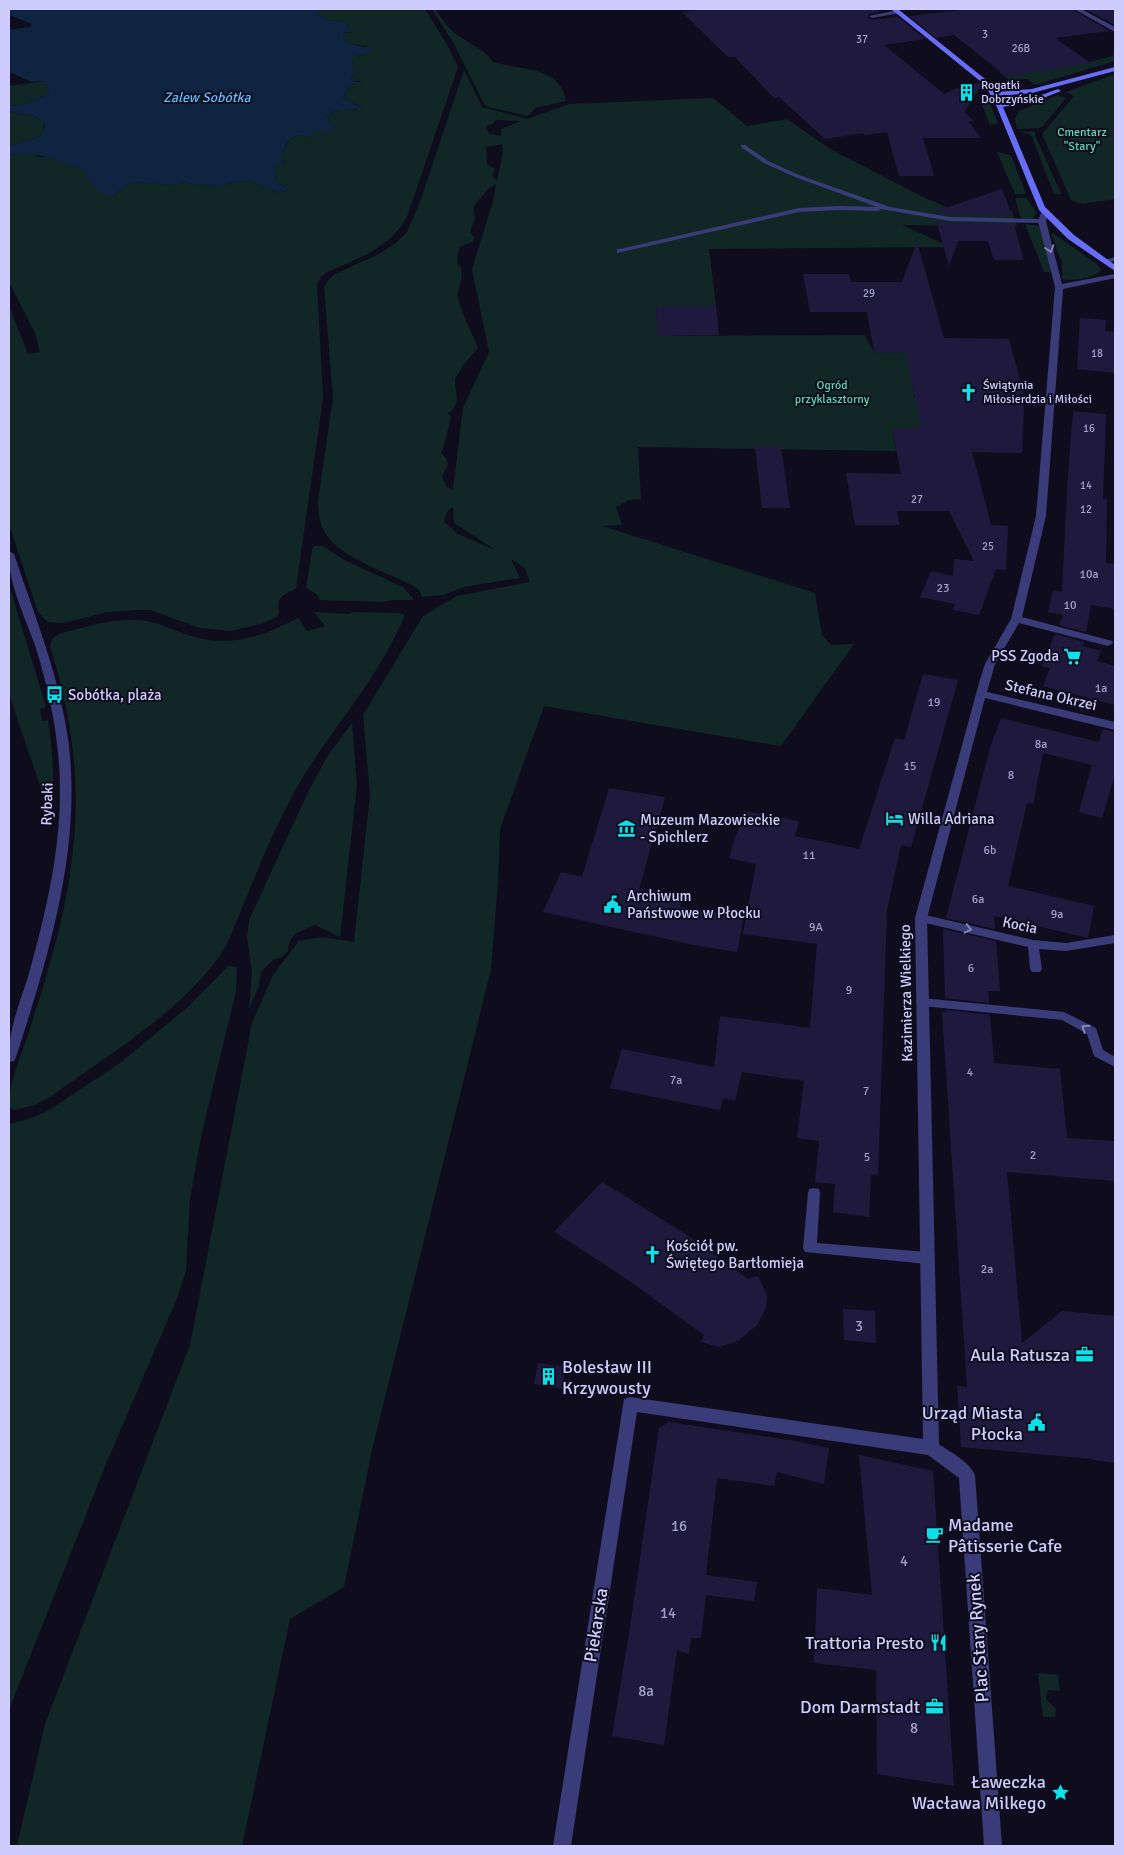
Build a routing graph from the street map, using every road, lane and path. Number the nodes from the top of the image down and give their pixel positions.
1 (1077, 9) edge
2 (896, 10) edge
3 (872, 16) dead end
4 (1115, 30) edge
5 (1115, 70) edge
6 (1090, 77) junction
7 (994, 94) junction
8 (999, 105) junction
9 (743, 146) dead end
10 (900, 211) junction
11 (1045, 212) junction
12 (1042, 221) junction
13 (620, 251) dead end
14 (1115, 259) edge
15 (1105, 261) junction
16 (1115, 269) edge
17 (1115, 276) edge
18 (1059, 287) junction
19 (9, 554) edge
20 (1016, 619) junction
21 (1108, 644) dead end
22 (981, 694) junction
23 (1115, 726) edge
24 (921, 918) junction
25 (1115, 939) edge
26 (1033, 944) junction
27 (1036, 969) dead end
28 (922, 1002) junction
29 (9, 1057) edge
30 (1115, 1062) edge
31 (814, 1193) dead end
32 (928, 1258) junction
33 (931, 1448) junction
34 (562, 1846) edge
35 (993, 1846) edge

1 - 4 street
2 - 3 lane
2 - 7 street
5 - 6 street
6 - 7 street
6 - 8 street
7 - 8 street
8 - 11 street
9 - 10 lane
10 - 12 lane
10 - 13 lane
11 - 12 street
11 - 15 street
12 -> 18 street, Kazimierza Wielkiego
14 - 15 lane
15 - 16 street
17 - 18 street
18 - 20 street, Kazimierza Wielkiego
19 - 29 street, Rybaki
20 - 21 street
20 - 22 street, Kazimierza Wielkiego
22 - 23 street, Stefana Okrzei
22 - 24 street, Kazimierza Wielkiego
24 -> 26 lane, Kocia
24 - 28 street, Kazimierza Wielkiego
25 - 26 lane, Kocia
26 - 27 lane
30 -> 28 lane
28 - 32 street, Kazimierza Wielkiego
31 - 32 lane
32 - 33 street, Kazimierza Wielkiego
33 - 34 street, Piekarska
33 - 35 street, Plac Stary Rynek

